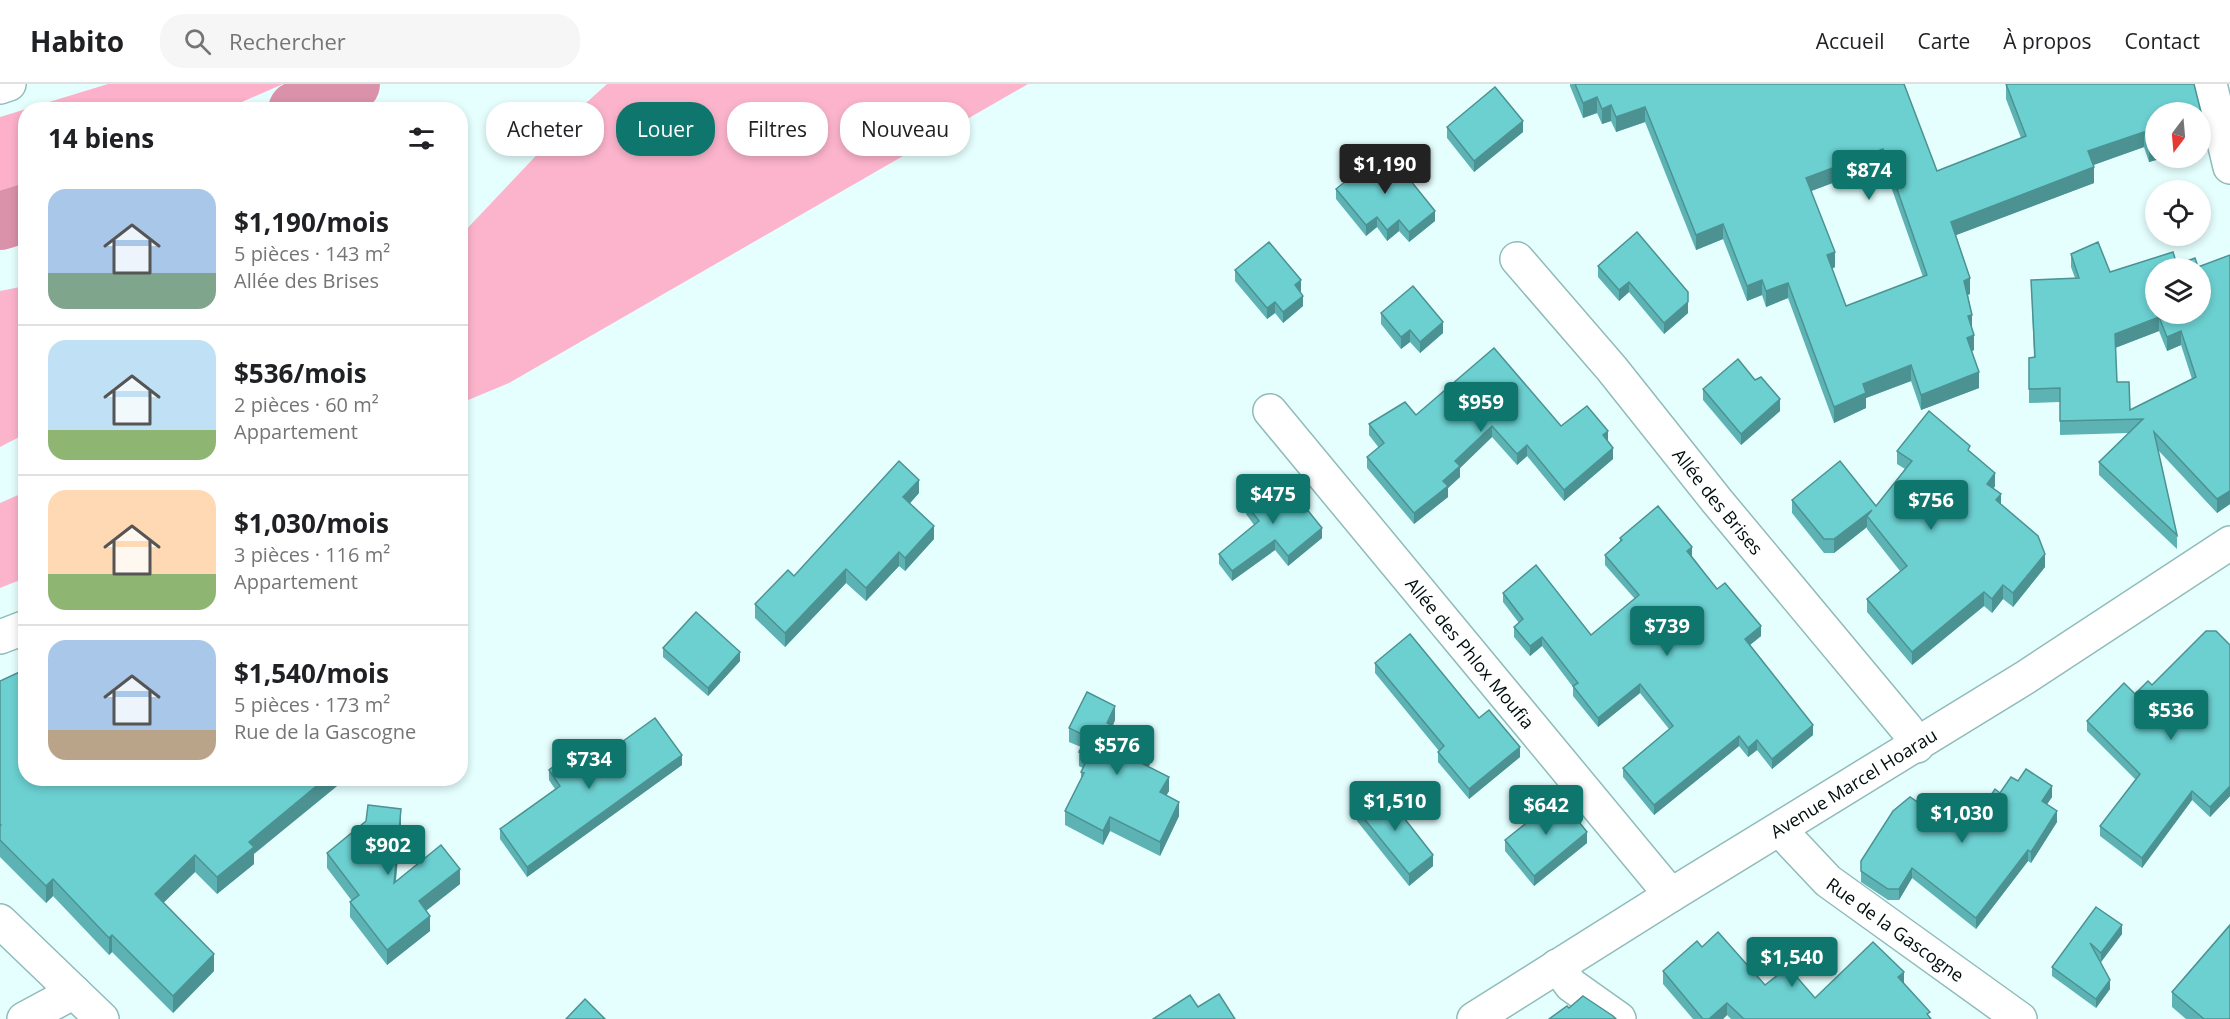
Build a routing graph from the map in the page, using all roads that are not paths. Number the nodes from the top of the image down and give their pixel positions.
1 (9, 84) edge
2 (2210, 84) edge
3 (0, 87) edge
4 (2230, 167) edge
5 (1517, 259) dead end
6 (1270, 411) dead end
7 (2230, 543) edge
8 (18, 630) edge
9 (0, 637) edge
10 (1917, 746) junction
11 (1780, 830) junction
12 (1671, 895) junction
13 (0, 921) edge
14 (1557, 966) junction
15 (74, 992) junction
16 (24, 1019) edge
17 (102, 1019) edge
18 (1474, 1019) edge
19 (1619, 1019) edge
20 (2020, 1019) edge

1 - 3 street
2 - 4 street
5 - 10 street, Allée des Brises
6 - 12 street, Allée des Phlox Moufia
7 - 10 street, Avenue Marcel Hoarau
8 - 9 street
10 - 11 street, Avenue Marcel Hoarau
11 - 12 street, Avenue Marcel Hoarau
11 - 20 street, Rue de la Gascogne
12 - 14 street, Avenue Marcel Hoarau
13 - 15 street
14 - 18 street, Avenue Marcel Hoarau
14 - 19 street
15 - 16 street
15 - 17 street

